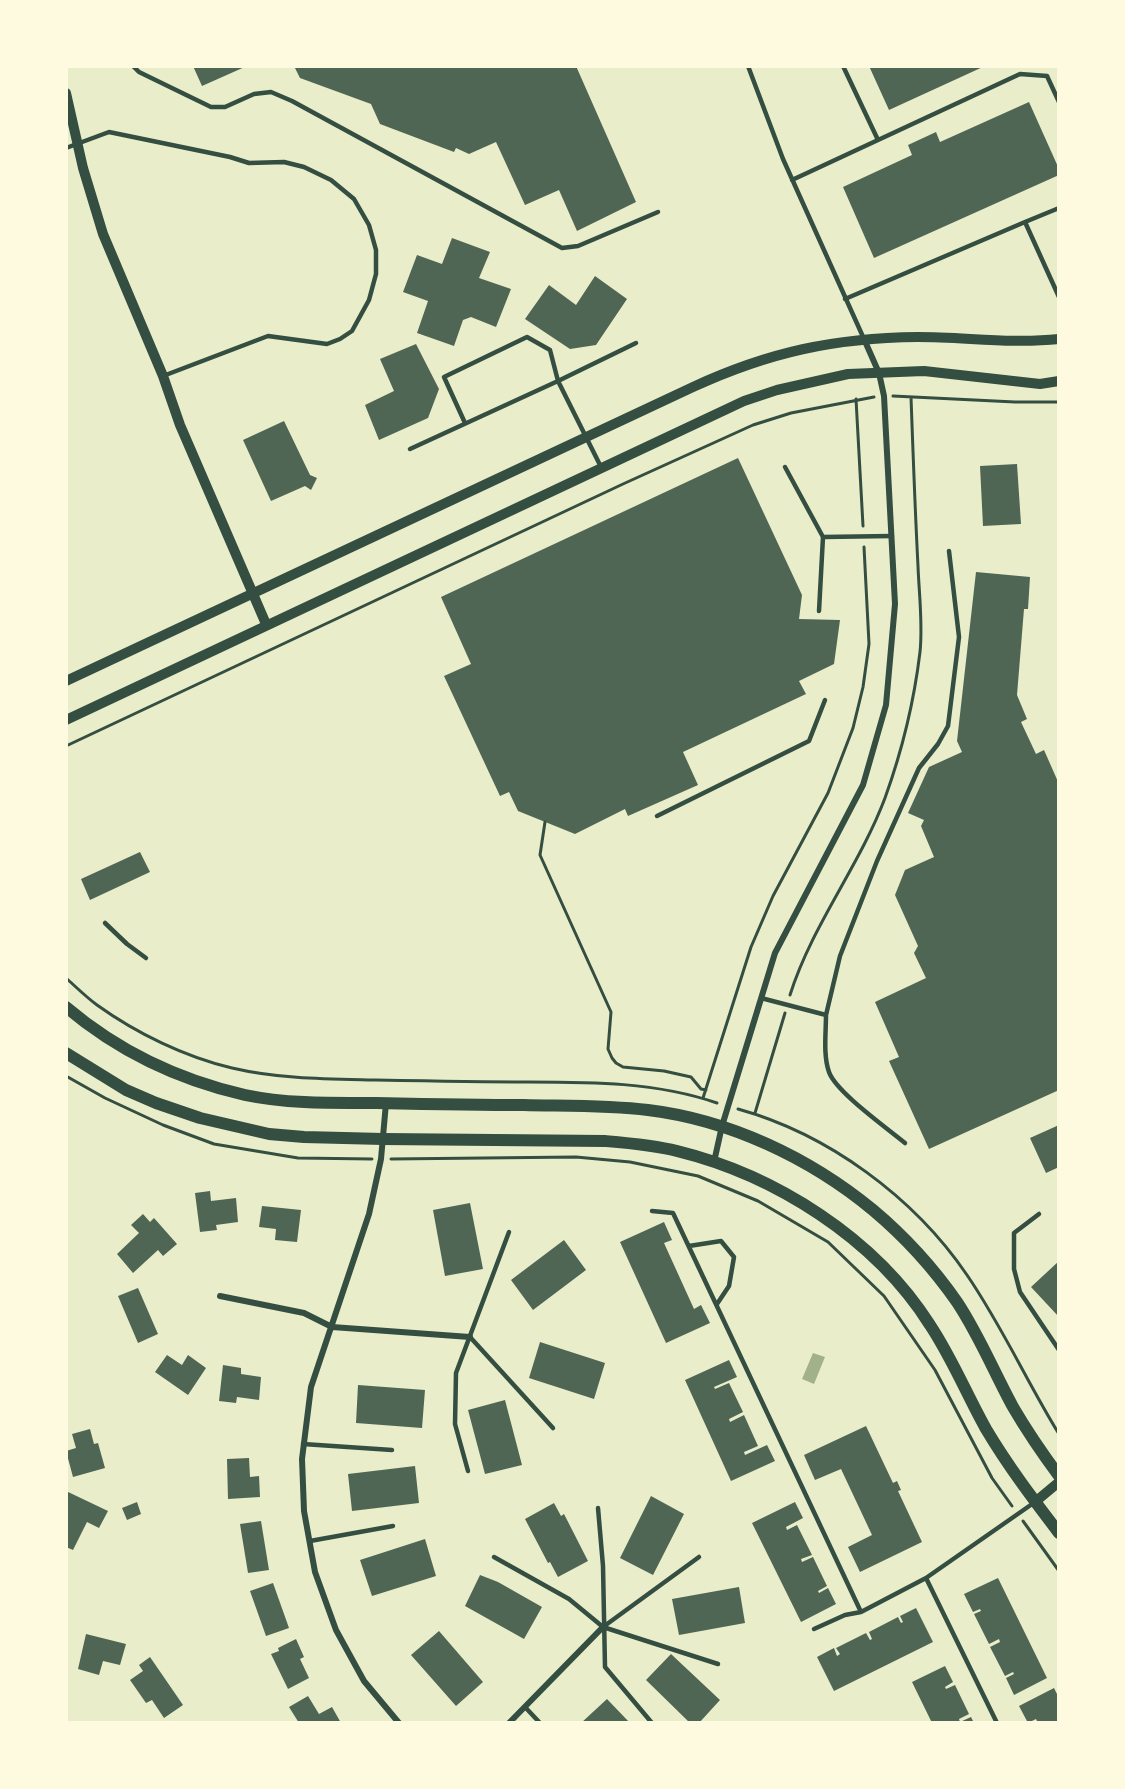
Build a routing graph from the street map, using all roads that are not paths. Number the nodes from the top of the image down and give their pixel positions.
1 (133, 66) edge
2 (748, 66) edge
3 (843, 66) edge
4 (1016, 66) edge
5 (1020, 74) junction
6 (66, 93) edge
7 (1059, 102) edge
8 (878, 140) junction
9 (77, 142) junction
10 (66, 148) edge
11 (792, 180) junction
12 (1059, 208) edge
13 (658, 212) dead end
14 (1025, 222) junction
15 (1059, 297) edge
16 (845, 299) junction
17 (864, 339) junction
18 (1059, 339) edge
19 (636, 343) dead end
20 (879, 373) junction
21 (163, 376) junction
22 (558, 381) junction
23 (1059, 381) edge
24 (465, 423) junction
25 (586, 437) junction
26 (410, 449) dead end
27 (601, 467) junction
28 (785, 467) dead end
29 (892, 536) junction
30 (823, 537) junction
31 (949, 551) dead end
32 (254, 593) junction
33 (819, 611) dead end
34 (266, 624) junction
35 (66, 681) edge
36 (825, 700) dead end
37 (66, 720) edge
38 (657, 816) dead end
39 (105, 923) dead end
40 (146, 958) dead end
41 (762, 998) junction
42 (66, 1007) edge
43 (825, 1016) junction
44 (66, 1053) edge
45 (386, 1103) junction
46 (722, 1126) junction
47 (383, 1139) junction
48 (905, 1143) dead end
49 (714, 1162) junction
50 (652, 1211) dead end
51 (1039, 1214) dead end
52 (510, 1232) dead end
53 (689, 1246) junction
54 (220, 1296) dead end
55 (717, 1304) junction
56 (332, 1327) junction
57 (470, 1337) junction
58 (1059, 1350) edge
59 (553, 1428) dead end
60 (303, 1444) junction
61 (392, 1450) dead end
62 (468, 1471) dead end
63 (1059, 1476) edge
64 (1059, 1482) edge
65 (1035, 1502) junction
66 (598, 1508) dead end
67 (393, 1526) dead end
68 (1059, 1533) edge
69 (310, 1541) junction
70 (494, 1557) dead end
71 (699, 1557) dead end
72 (926, 1578) junction
73 (861, 1612) junction
74 (603, 1627) junction
75 (814, 1629) dead end
76 (718, 1664) dead end
77 (525, 1707) junction
78 (399, 1723) edge
79 (509, 1723) edge
80 (540, 1723) edge
81 (652, 1723) edge
82 (997, 1723) edge

1 - 13 lane
2 - 11 lane
3 - 8 lane
4 - 5 lane
5 - 7 lane
5 - 8 lane
6 - 9 street
8 - 11 lane
9 - 10 lane
9 - 21 street
9 - 21 lane
11 - 16 lane
12 - 14 lane
14 - 15 lane
14 - 16 lane
16 - 17 lane
17 - 18 street
17 - 20 street
17 - 25 street
19 - 22 lane
20 - 23 street
20 - 27 street
20 - 29 street
21 - 32 street
22 - 24 lane
22 - 24 lane
22 - 25 lane
24 - 26 lane
25 - 27 lane
25 - 32 street
27 - 34 street
28 - 30 lane
29 - 30 lane
29 - 41 street
30 - 33 lane
31 - 43 lane
32 - 34 street
32 - 35 street
34 - 37 street
36 - 38 lane
39 - 40 lane
41 - 43 lane
41 - 46 street
42 - 45 main road
43 - 48 lane
44 - 47 main road
45 - 46 main road
45 - 47 street
46 - 49 street
46 - 63 main road
47 - 49 main road
47 - 56 street
49 - 65 main road
50 - 53 lane
51 - 58 lane
52 - 57 lane
53 - 55 lane
53 - 55 lane
54 - 56 street
55 - 73 lane
56 - 57 street
56 - 60 street
57 - 59 lane
57 - 62 lane
60 - 61 lane
60 - 69 street
64 - 65 street
65 - 68 main road
65 - 72 lane
66 - 74 lane
67 - 69 lane
69 - 78 street
70 - 74 lane
71 - 74 lane
72 - 73 lane
72 - 82 lane
73 - 75 lane
74 - 76 lane
74 - 77 street
74 - 81 lane
77 - 79 street
77 - 80 lane

